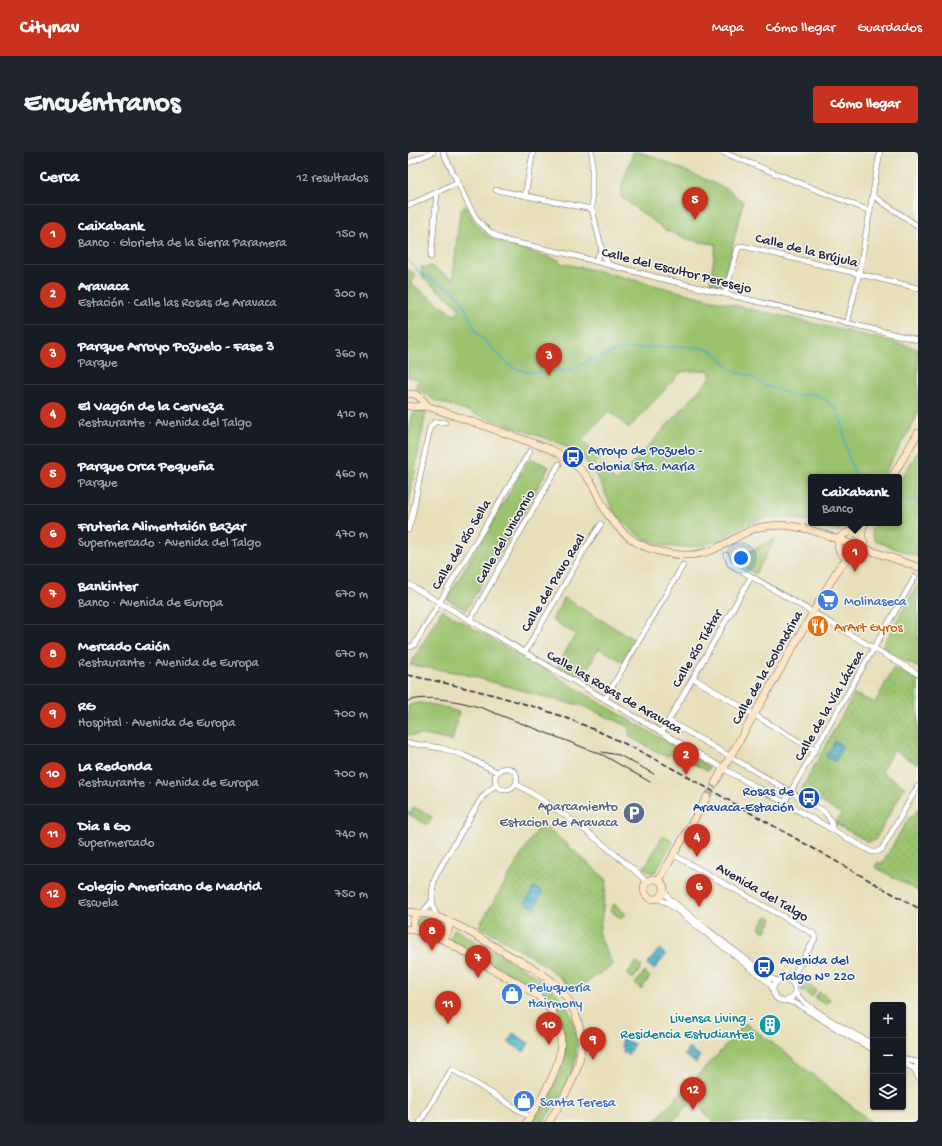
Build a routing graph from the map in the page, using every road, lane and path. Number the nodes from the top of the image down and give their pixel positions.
1 (433, 152) edge
2 (443, 152) edge
3 (533, 152) edge
4 (592, 152) edge
5 (722, 152) edge
6 (880, 152) edge
7 (731, 154) edge
8 (408, 163) edge
9 (458, 182) junction
10 (496, 190) dead end
11 (438, 192) junction
12 (524, 196) junction
13 (873, 196) junction
14 (410, 205) dead end
15 (592, 210) junction
16 (870, 211) junction
17 (918, 226) edge
18 (602, 250) junction
19 (431, 257) dead end
20 (595, 261) junction
21 (608, 264) junction
22 (859, 274) junction
23 (918, 288) edge
24 (725, 294) junction
25 (847, 324) junction
26 (918, 340) edge
27 (408, 394) edge
28 (414, 406) edge
29 (445, 422) dead end
30 (917, 436) edge
31 (530, 451) dead end
32 (559, 464) dead end
33 (894, 474) edge
34 (601, 524) dead end
35 (863, 526) edge
36 (864, 526) edge
37 (408, 530) edge
38 (854, 532) junction
39 (861, 537) junction
40 (840, 540) junction
41 (864, 548) junction
42 (842, 554) junction
43 (726, 555) dead end
44 (849, 558) junction
45 (683, 565) dead end
46 (841, 565) junction
47 (918, 567) edge
48 (751, 577) junction
49 (915, 577) dead end
50 (408, 584) edge
51 (439, 602) junction
52 (813, 613) junction
53 (470, 620) junction
54 (408, 648) edge
55 (874, 649) junction
56 (525, 652) junction
57 (918, 674) edge
58 (693, 678) junction
59 (605, 699) junction
60 (754, 715) junction
61 (669, 721) junction
62 (662, 732) junction
63 (408, 743) edge
64 (815, 751) junction
65 (730, 757) junction
66 (723, 768) junction
67 (497, 772) junction
68 (715, 783) tunnel mouth
69 (516, 784) junction
70 (496, 785) junction
71 (918, 786) edge
72 (791, 792) junction
73 (707, 797) tunnel mouth
74 (784, 803) junction
75 (832, 829) junction
76 (674, 855) junction
77 (659, 880) junction
78 (646, 882) junction
79 (664, 889) junction
80 (657, 898) junction
81 (432, 902) junction
82 (408, 912) edge
83 (421, 913) junction
84 (440, 918) junction
85 (448, 922) junction
86 (412, 930) edge
87 (440, 938) junction
88 (777, 981) junction
89 (790, 981) junction
90 (772, 988) junction
91 (795, 992) junction
92 (788, 1001) junction
93 (870, 1042) edge
94 (870, 1047) edge
95 (906, 1059) edge
96 (918, 1062) edge
97 (906, 1064) edge
98 (916, 1071) junction
99 (918, 1077) edge
100 (529, 1120) edge
101 (420, 1122) edge
102 (549, 1122) edge

1 - 8 street
2 - 9 street, Calle del Escultor Peresejo
3 - 12 street
4 - 15 street
5 - 7 street
6 - 13 street
7 - 16 street
9 - 11 street
9 - 20 street, Calle del Escultor Peresejo
10 - 12 street
11 - 14 street
11 - 19 street
12 - 15 street
13 - 16 street
13 - 17 street
15 - 18 street
16 - 22 street
18 - 20 street
18 - 21 street
20 - 21 street, Calle del Escultor Peresejo
21 - 24 street, Calle del Escultor Peresejo
22 - 23 street, Calle de la Brújula
22 - 24 street, Calle de la Brújula
22 - 25 street
24 - 25 street, Calle del Escultor Peresejo
25 - 26 street, Calle del Escultor Peresejo
27 - 28 street
28 - 40 street
29 - 37 street
30 - 33 street
31 - 51 street, Calle del Río Sella
32 - 53 street, Calle del Unicornio
34 - 56 street, Calle del Pavo Real
35 - 38 street
36 - 39 street
38 - 39 street
38 - 40 street
39 - 41 street
40 - 41 street
40 - 42 street, Calle de la Golondrina
41 - 44 street, Calle de la Golondrina
41 - 47 street
42 - 44 street
42 - 46 street, Calle de la Golondrina
43 - 48 street
44 - 46 street, Calle de la Golondrina
45 - 59 street
46 - 52 street, Calle de la Golondrina
48 - 52 street
48 - 58 street, Calle Río Tiétar
49 - 55 street, Calle de la Vía Láctea
50 - 51 street, Calle las Rosas de Aravaca
51 - 53 street, Calle las Rosas de Aravaca
51 - 54 street, Calle del Río Sella
52 - 55 street
52 - 60 street, Calle de la Golondrina
53 - 56 street, Calle las Rosas de Aravaca
55 - 57 street
55 - 64 street, Calle de la Vía Láctea
56 - 59 street, Calle las Rosas de Aravaca
58 - 60 street
58 - 61 street, Calle Río Tiétar
59 - 62 street, Calle las Rosas de Aravaca
60 - 64 street
60 - 65 street, Calle de la Golondrina
61 - 62 street, Calle Río Tiétar
61 - 65 street, Calle las Rosas de Aravaca
62 - 66 street, Calle las Rosas de Aravaca
63 - 67 street
64 - 72 street, Calle de la Vía Láctea
65 - 66 street, Calle de la Golondrina
65 - 72 street, Calle las Rosas de Aravaca
66 - 68 street, Calle de la Golondrina
66 - 74 street, Calle las Rosas de Aravaca
67 - 69 street
67 - 70 street
69 - 70 street
69 - 78 street
70 - 81 street
71 - 75 street, Calle las Rosas de Aravaca
72 - 74 street, Calle de la Vía Láctea
72 - 75 street, Calle las Rosas de Aravaca
73 - 76 street
74 - 75 street, Calle las Rosas de Aravaca
76 - 77 street
76 - 89 street, Avenida del Talgo
77 - 78 street
77 - 79 street
78 - 80 street
79 - 80 street
79 - 88 street
80 - 90 street
81 - 83 street
81 - 84 street
82 - 83 street
83 - 84 street
83 - 86 street
84 - 85 street
85 - 87 street
85 - 102 street
86 - 87 street
87 - 100 street
88 - 89 street
88 - 90 street
89 - 91 street
90 - 92 street
91 - 92 street
91 - 93 street
92 - 94 street
95 - 96 street
96 - 98 street
97 - 98 street
98 - 99 street
100 - 101 street

